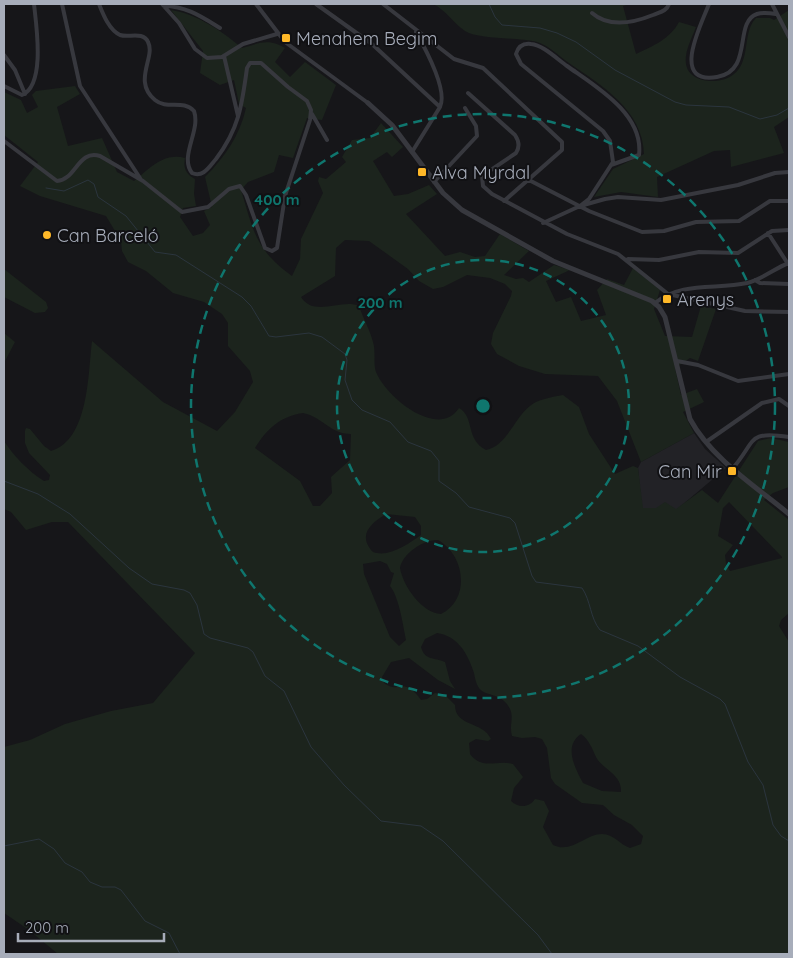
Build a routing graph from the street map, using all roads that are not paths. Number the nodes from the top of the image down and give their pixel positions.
1 (34, 4) edge
2 (62, 4) edge
3 (98, 4) edge
4 (256, 4) edge
5 (316, 4) edge
6 (383, 4) edge
7 (669, 4) edge
8 (709, 4) edge
9 (772, 4) edge
10 (163, 5) edge
11 (592, 13) dead end
12 (776, 14) junction
13 (220, 28) dead end
14 (414, 28) junction
15 (277, 34) junction
16 (789, 37) edge
17 (4, 55) edge
18 (224, 56) junction
19 (4, 86) edge
20 (468, 93) dead end
21 (25, 94) junction
22 (368, 103) joint
23 (440, 107) junction
24 (464, 108) dead end
25 (311, 113) junction
26 (238, 118) junction
27 (327, 140) dead end
28 (4, 141) edge
29 (412, 152) junction
30 (611, 165) junction
31 (789, 172) edge
32 (527, 179) junction
33 (141, 180) junction
34 (434, 182) junction
35 (504, 201) junction
36 (789, 201) edge
37 (580, 206) junction
38 (544, 223) junction
39 (789, 230) edge
40 (768, 233) junction
41 (627, 259) junction
42 (788, 263) edge
43 (755, 280) junction
44 (789, 284) edge
45 (668, 294) junction
46 (654, 303) junction
47 (789, 312) edge
48 (677, 361) junction
49 (789, 374) edge
50 (789, 406) edge
51 (789, 438) edge
52 (706, 442) junction
53 (733, 468) junction
54 (789, 514) edge

1 - 21 street
2 - 33 street
3 - 26 street
4 - 15 street
5 - 23 street
6 - 14 street
7 - 11 street
8 - 12 street
9 - 12 street
10 - 13 street
10 - 18 street
12 - 16 street
14 - 23 street
14 - 32 street
15 - 18 street
15 - 22 street
17 - 21 street
18 - 26 street
19 - 21 street
20 - 35 street
22 - 29 street
23 - 29 street
24 - 34 street
25 - 26 street
25 - 27 street
25 - 33 street
28 - 33 street
29 - 34 street
30 - 30 street
30 - 37 street
31 - 37 street
32 - 35 street
32 - 37 street
34 - 46 street
35 - 38 street
36 - 37 street
37 - 38 street
38 - 41 street
39 - 40 street
40 - 41 street
40 - 42 street
41 - 45 street
42 - 43 street
43 - 44 street
43 - 45 street
45 - 46 street
45 - 47 street
46 - 48 street
48 - 49 street
48 - 52 street
50 - 52 street
51 - 53 street
52 - 53 street
53 - 54 street

